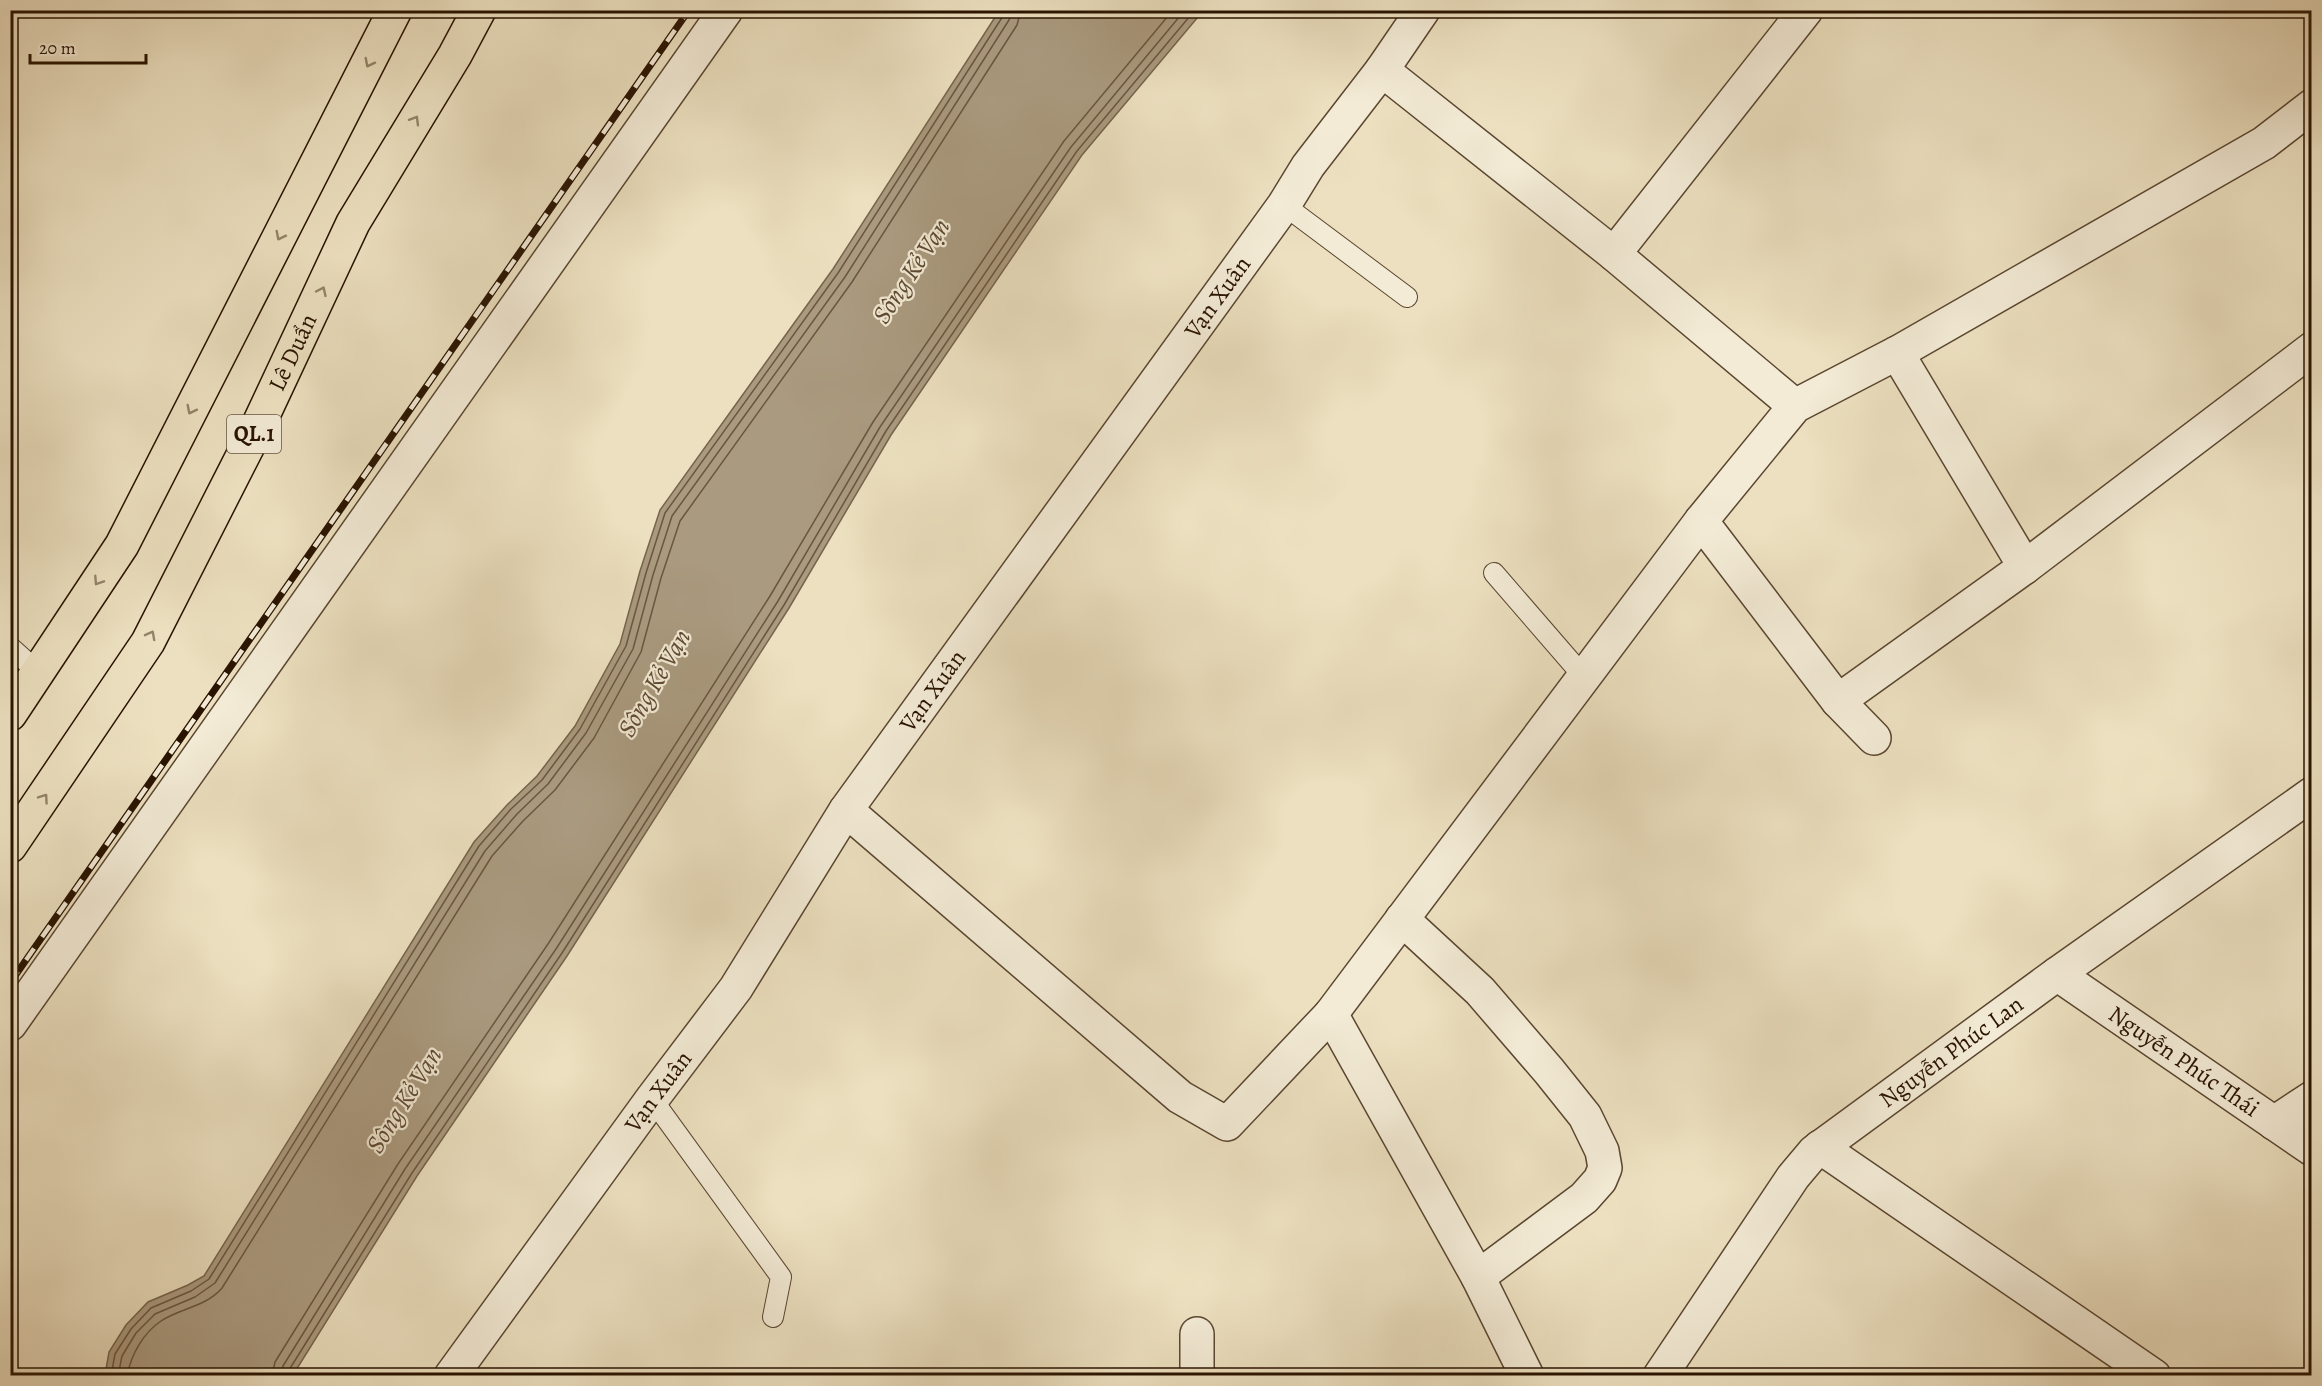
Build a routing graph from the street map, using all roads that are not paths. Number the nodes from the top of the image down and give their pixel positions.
1 (395, 10) edge
2 (479, 10) edge
3 (726, 10) edge
4 (1423, 10) edge
5 (1806, 10) edge
6 (1382, 70) junction
7 (2312, 106) edge
8 (1284, 205) junction
9 (1614, 254) junction
10 (1407, 297) dead end
11 (2312, 348) edge
12 (1897, 353) junction
13 (1794, 405) junction
14 (1701, 521) junction
15 (2025, 567) junction
16 (1494, 573) dead end
17 (10, 647) edge
18 (39, 673) junction
19 (1584, 677) junction
20 (1838, 701) junction
21 (10, 714) edge
22 (1874, 738) dead end
23 (2312, 794) edge
24 (846, 810) junction
25 (10, 846) edge
26 (1402, 919) junction
27 (2057, 974) junction
28 (1330, 1014) junction
29 (10, 1024) edge
30 (2312, 1098) edge
31 (652, 1099) junction
32 (2274, 1123) junction
33 (1820, 1147) junction
34 (2312, 1149) edge
35 (1478, 1277) junction
36 (773, 1317) dead end
37 (1197, 1334) dead end
38 (451, 1376) edge
39 (1197, 1376) edge
40 (1527, 1376) edge
41 (1660, 1376) edge
42 (2154, 1376) edge

1 -> 18 main road, QL.1
25 -> 2 main road, Lê Duẩn / QL.1
3 - 29 street
4 - 6 street, Vạn Xuân
5 - 9 street
6 - 8 street, Vạn Xuân
6 - 9 street
7 - 12 street
8 - 10 lane
8 - 24 street, Vạn Xuân
9 - 13 street
11 - 15 street
12 - 13 street
12 - 15 street
13 - 14 street
14 - 19 street
14 - 20 street
15 - 20 street
16 - 19 lane
17 - 18 lane
18 - 21 main road, QL.1
19 - 26 street
20 - 22 street
23 - 27 street, Nguyễn Phúc Lan
24 - 28 street
24 - 31 street, Vạn Xuân
26 - 28 street
26 - 35 street
27 - 32 street, Nguyễn Phúc Thái
27 - 33 street, Nguyễn Phúc Lan
28 - 35 street
30 - 32 street
31 - 36 lane
31 - 38 street, Vạn Xuân
32 - 34 street, Nguyễn Phúc Thái
33 - 41 street, Nguyễn Phúc Lan
33 - 42 street
35 - 40 street
37 - 39 street

